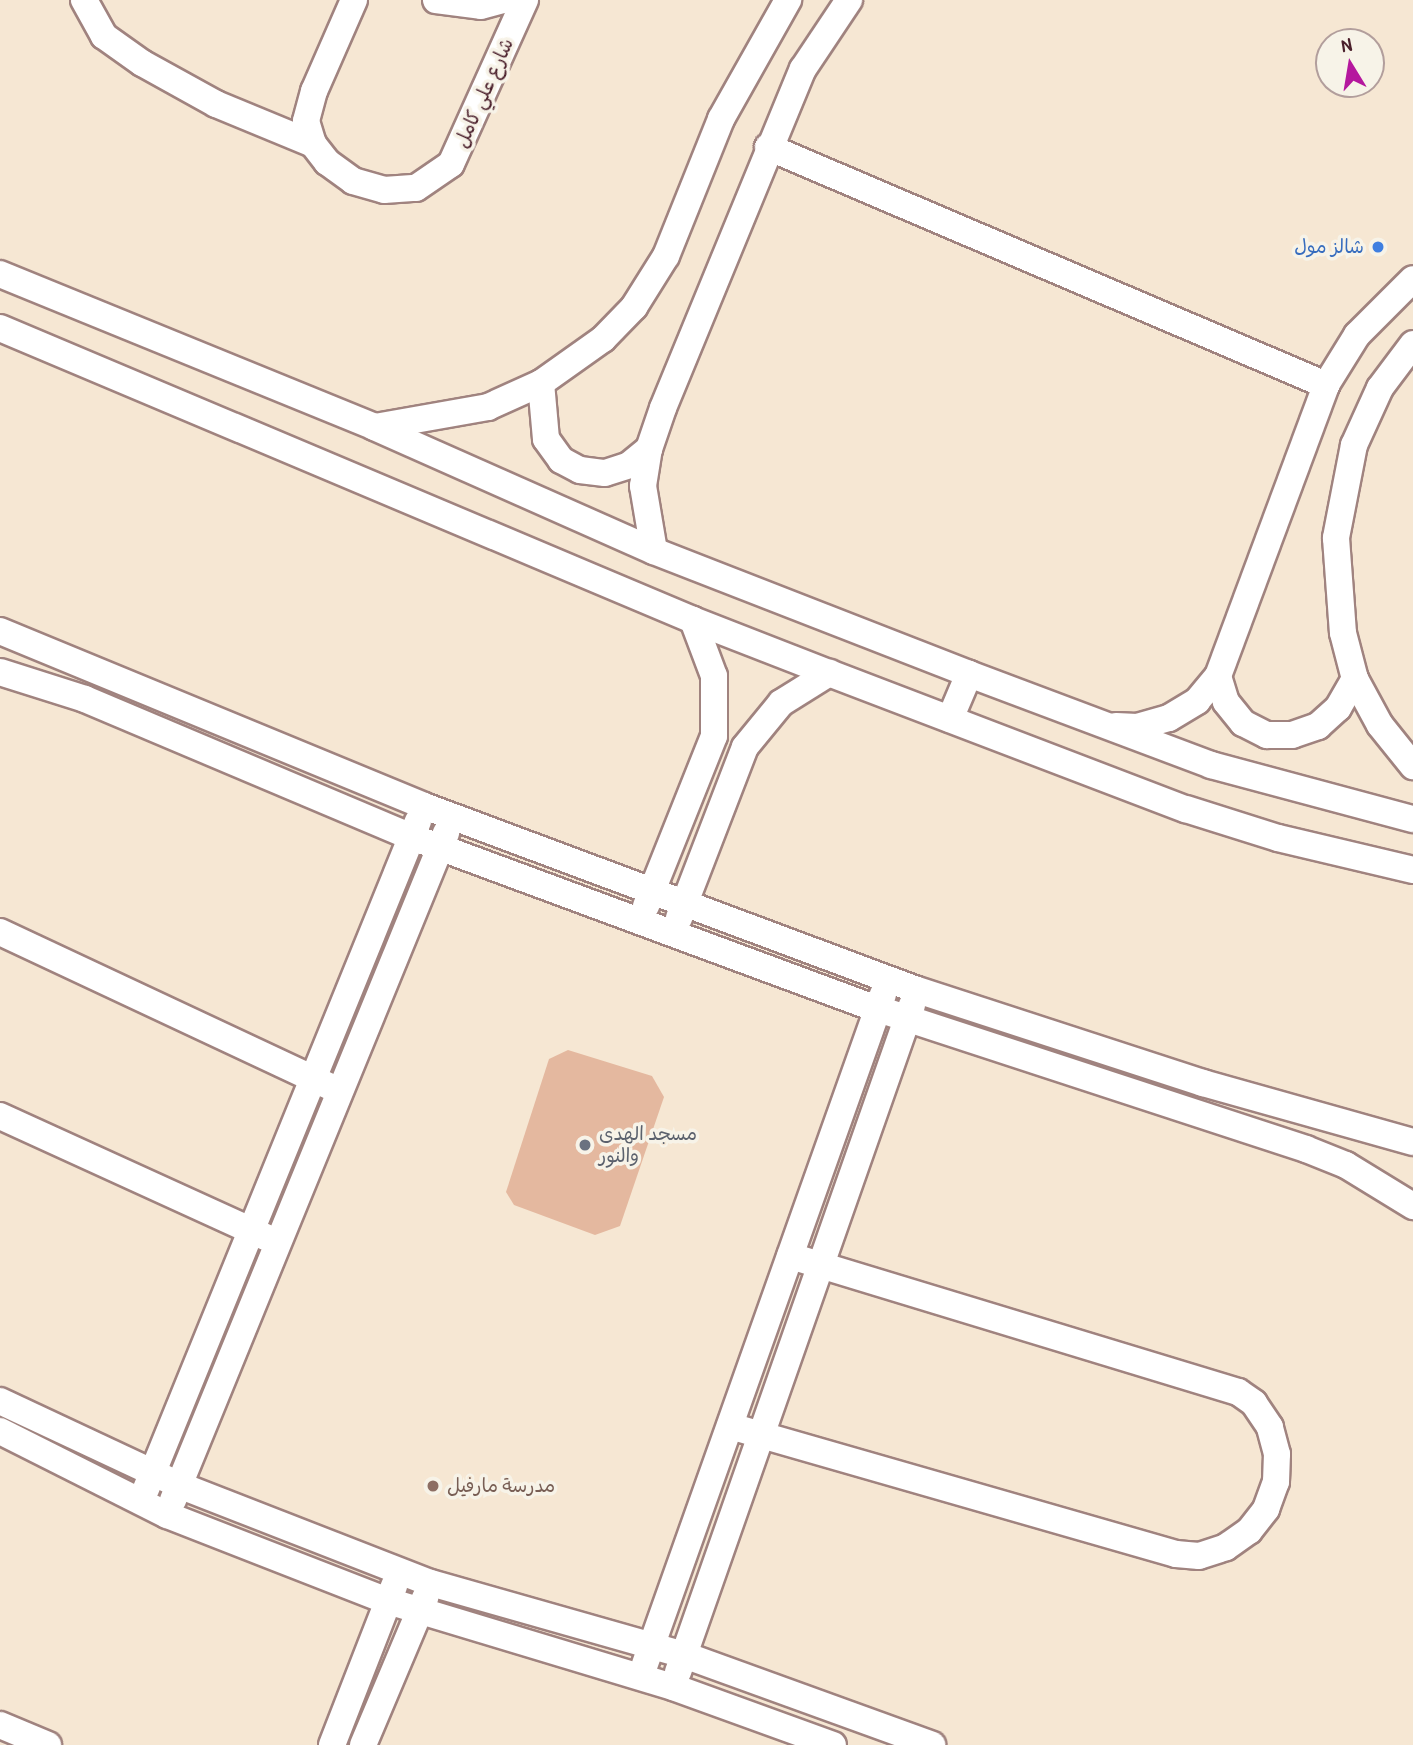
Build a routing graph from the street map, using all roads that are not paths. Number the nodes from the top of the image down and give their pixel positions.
1 (84, 0) edge
2 (354, 0) edge
3 (436, 0) edge
4 (503, 0) edge
5 (525, 0) edge
6 (788, 0) edge
7 (849, 0) edge
8 (313, 144) junction
9 (768, 146) junction
10 (0, 274) edge
11 (1413, 279) edge
12 (0, 328) edge
13 (1413, 344) edge
14 (541, 383) junction
15 (1326, 384) junction
16 (374, 427) junction
17 (649, 449) junction
18 (654, 551) junction
19 (693, 620) junction
20 (0, 631) edge
21 (0, 672) edge
22 (829, 673) junction
23 (969, 674) junction
24 (1218, 676) junction
25 (1355, 679) junction
26 (950, 719) junction
27 (1104, 726) junction
28 (1413, 766) edge
29 (424, 806) junction
30 (452, 817) junction
31 (1413, 820) edge
32 (412, 837) junction
33 (440, 848) junction
34 (1413, 870) edge
35 (652, 892) junction
36 (685, 904) junction
37 (639, 921) junction
38 (0, 932) edge
39 (673, 933) junction
40 (889, 980) junction
41 (917, 990) junction
42 (878, 1009) junction
43 (906, 1019) junction
44 (313, 1078) junction
45 (340, 1091) junction
46 (0, 1115) edge
47 (1413, 1142) edge
48 (1413, 1206) edge
49 (252, 1230) junction
50 (278, 1242) junction
51 (790, 1256) junction
52 (820, 1266) junction
53 (0, 1401) edge
54 (730, 1426) junction
55 (0, 1431) edge
56 (761, 1434) junction
57 (153, 1472) junction
58 (179, 1485) junction
59 (141, 1502) junction
60 (167, 1515) junction
61 (400, 1571) junction
62 (431, 1583) junction
63 (388, 1601) junction
64 (419, 1613) junction
65 (650, 1648) junction
66 (684, 1656) junction
67 (640, 1677) junction
68 (673, 1687) junction
69 (0, 1725) edge
70 (48, 1745) edge
71 (331, 1745) edge
72 (363, 1745) edge
73 (833, 1745) edge
74 (932, 1745) edge

1 - 8 street
2 - 8 street
3 - 4 street
5 - 8 street, شارع علي كامل
6 - 14 street
7 - 9 street
9 - 15 street
9 - 17 street
10 - 16 street
11 - 15 street
12 - 19 street
13 - 25 street
14 - 16 street
14 - 17 street
15 - 24 street
16 - 18 street
17 - 18 street
18 - 23 street
19 - 22 street
19 - 35 street
20 - 29 street
21 - 32 street
22 - 26 street
22 - 36 street
23 - 26 street
23 - 27 street
24 - 25 street
24 - 27 street
25 - 28 street
26 - 34 street
27 - 31 street
29 - 30 street
29 - 32 street
30 - 33 street
30 - 35 street
32 - 33 street
32 - 44 street
33 - 37 street
33 - 45 street
35 - 36 street
35 - 37 street
36 - 39 street
36 - 40 street
37 - 39 street
38 - 44 street
39 - 42 street
40 - 41 street
40 - 42 street
41 - 43 street
41 - 47 street
42 - 43 street
42 - 51 street
43 - 48 street
43 - 52 street
44 - 45 street
44 - 49 street
45 - 50 street
46 - 49 street
49 - 50 street
49 - 57 street
50 - 58 street
51 - 52 street
51 - 54 street
52 - 56 street
52 - 56 street
53 - 57 street
54 - 56 street
54 - 65 street
55 - 59 street
56 - 66 street
57 - 58 street
57 - 59 street
58 - 60 street
58 - 61 street
59 - 60 street
60 - 63 street
61 - 62 street
61 - 63 street
62 - 64 street
62 - 65 street
63 - 64 street
63 - 71 street
64 - 67 street
64 - 72 street
65 - 66 street
65 - 67 street
66 - 68 street
66 - 74 street
67 - 68 street
68 - 73 street
69 - 70 street

